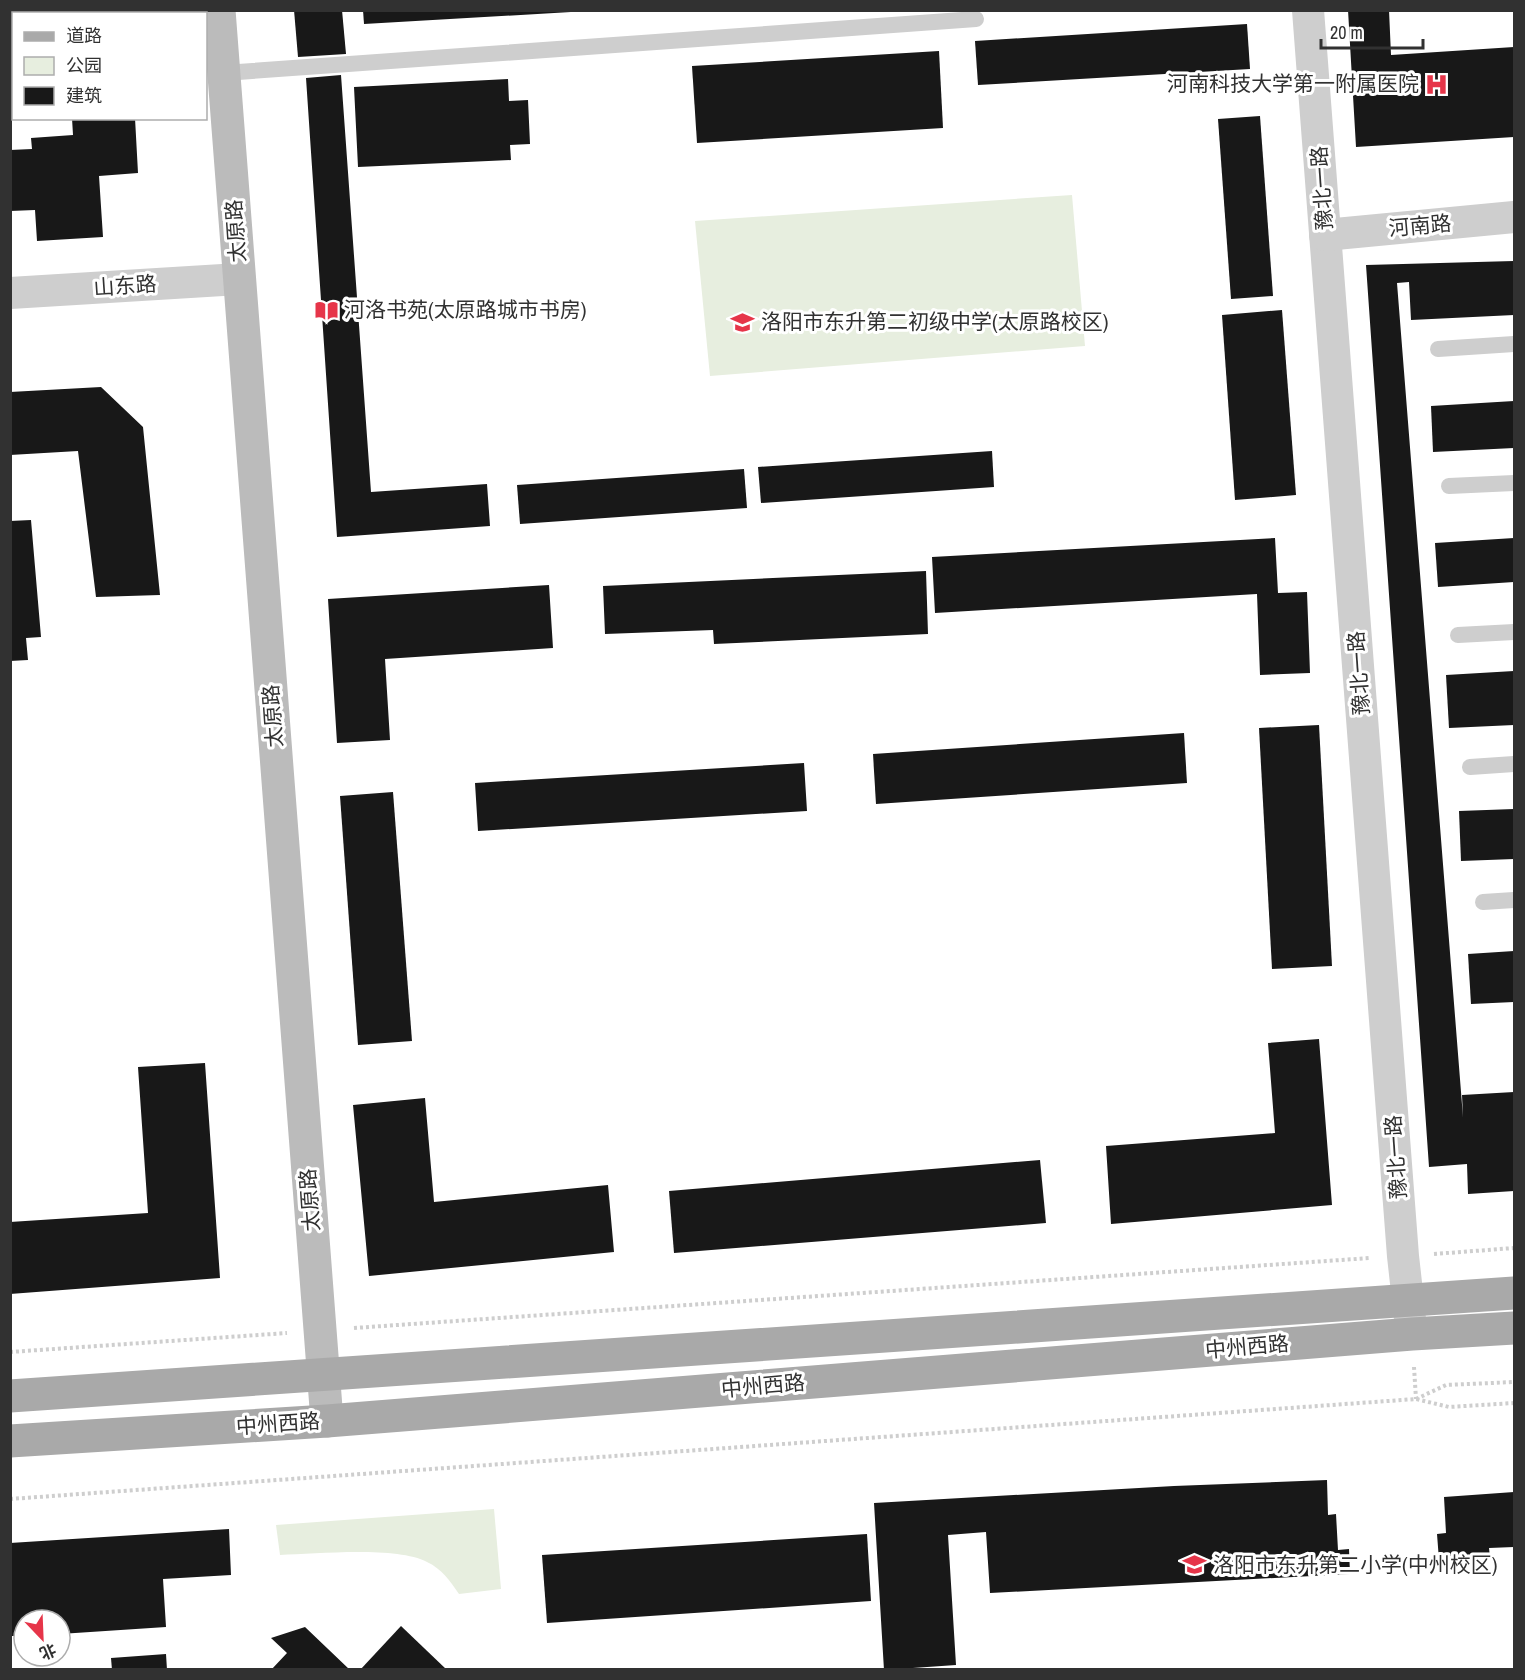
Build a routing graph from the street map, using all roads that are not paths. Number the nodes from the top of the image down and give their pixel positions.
1 (219, 10) edge
2 (1308, 10) edge
3 (976, 19) dead end
4 (224, 73) junction
5 (1515, 217) edge
6 (1325, 235) junction
7 (239, 279) junction
8 (10, 293) edge
9 (1515, 344) edge
10 (1438, 349) dead end
11 (1515, 483) edge
12 (1449, 486) dead end
13 (1515, 632) edge
14 (1458, 635) dead end
15 (1515, 764) edge
16 (1470, 767) dead end
17 (1515, 900) edge
18 (1483, 902) dead end
19 (1515, 1293) edge
20 (1407, 1299) junction
21 (1515, 1328) edge
22 (1412, 1334) junction
23 (324, 1376) junction
24 (10, 1396) edge
25 (327, 1420) junction
26 (10, 1441) edge

1 - 4 main road, 太原路
2 - 6 street, 豫北一路
3 - 4 lane
4 - 7 main road, 太原路
5 - 6 street, 河南路
6 - 20 street, 豫北一路
7 - 8 street, 山东路
7 - 23 main road, 太原路
9 - 10 lane
11 - 12 lane
13 - 14 lane
15 - 16 lane
17 - 18 lane
19 - 20 main road, 中州西路
20 - 22 street, 豫北一路
20 - 23 main road, 中州西路
21 - 22 main road, 中州西路
22 - 25 main road, 中州西路
23 - 24 main road, 中州西路
23 - 25 main road, 太原路
25 - 26 main road, 中州西路

